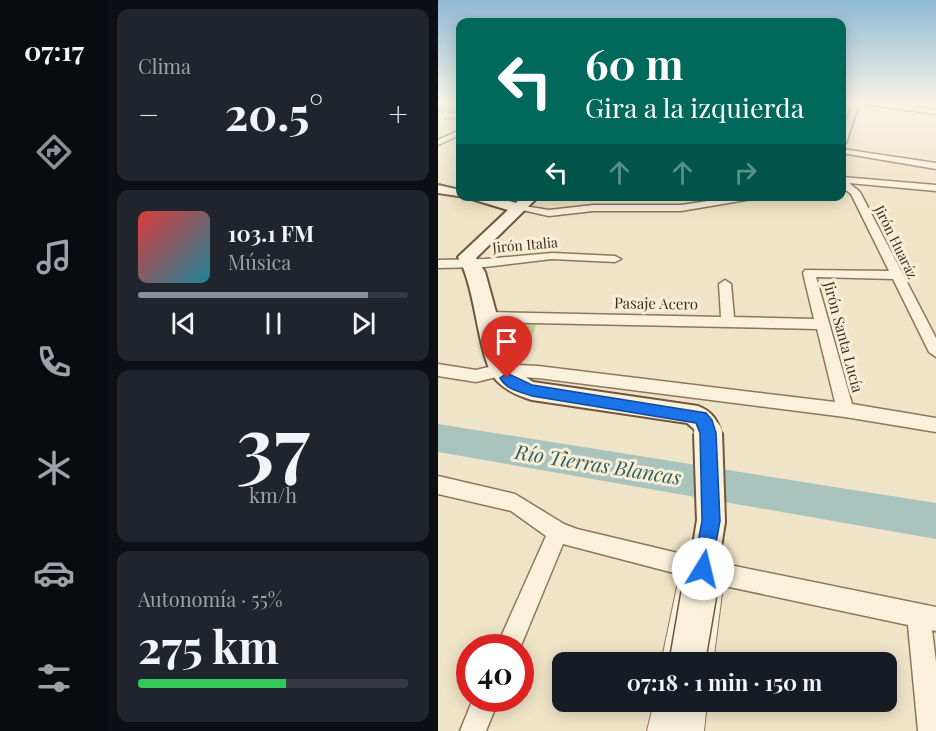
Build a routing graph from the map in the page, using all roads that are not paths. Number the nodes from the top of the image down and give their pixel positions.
1 (439, 142) edge
2 (456, 145) edge
3 (846, 152) edge
4 (936, 166) edge
5 (846, 181) edge
6 (846, 184) edge
7 (936, 188) edge
8 (438, 189) edge
9 (456, 193) edge
10 (731, 201) edge
11 (525, 202) edge
12 (615, 259) dead end
13 (470, 263) junction
14 (438, 264) edge
15 (896, 275) junction
16 (725, 284) dead end
17 (488, 317) junction
18 (728, 322) junction
19 (822, 324) junction
20 (936, 352) edge
21 (438, 370) edge
22 (501, 370) junction
23 (845, 410) junction
24 (936, 425) edge
25 (438, 485) edge
26 (558, 532) junction
27 (686, 565) junction
28 (720, 574) junction
29 (927, 617) edge
30 (514, 634) edge
31 (670, 652) edge
32 (689, 652) edge
33 (709, 652) edge
34 (481, 712) edge
35 (658, 712) edge
36 (679, 712) edge
37 (700, 712) edge
38 (473, 731) edge
39 (654, 731) edge
40 (676, 731) edge
41 (697, 731) edge
42 (931, 731) edge

1 - 2 street
3 - 4 street
5 - 7 street
6 - 15 street, Jirón Huaráz
8 - 9 street
10 - 11 street
11 - 13 street
12 - 13 street, Jirón Italia
13 - 14 street, Jirón Italia
13 - 17 street
15 - 19 street, Jirón Santa Lucía
15 - 20 street, Jirón Huaráz
16 - 18 street
17 - 18 street, Pasaje Acero
17 - 22 street
18 - 19 street, Pasaje Acero
19 - 23 street, Jirón Santa Lucía
21 - 22 street
22 - 23 street
22 - 32 street, bridge
23 - 24 street
25 - 26 street
26 - 27 street
26 - 30 street
27 - 28 street
27 - 31 lane
28 - 29 street
28 - 33 lane
29 - 42 street
34 - 38 street
35 - 39 lane
36 - 40 street
37 - 41 lane

